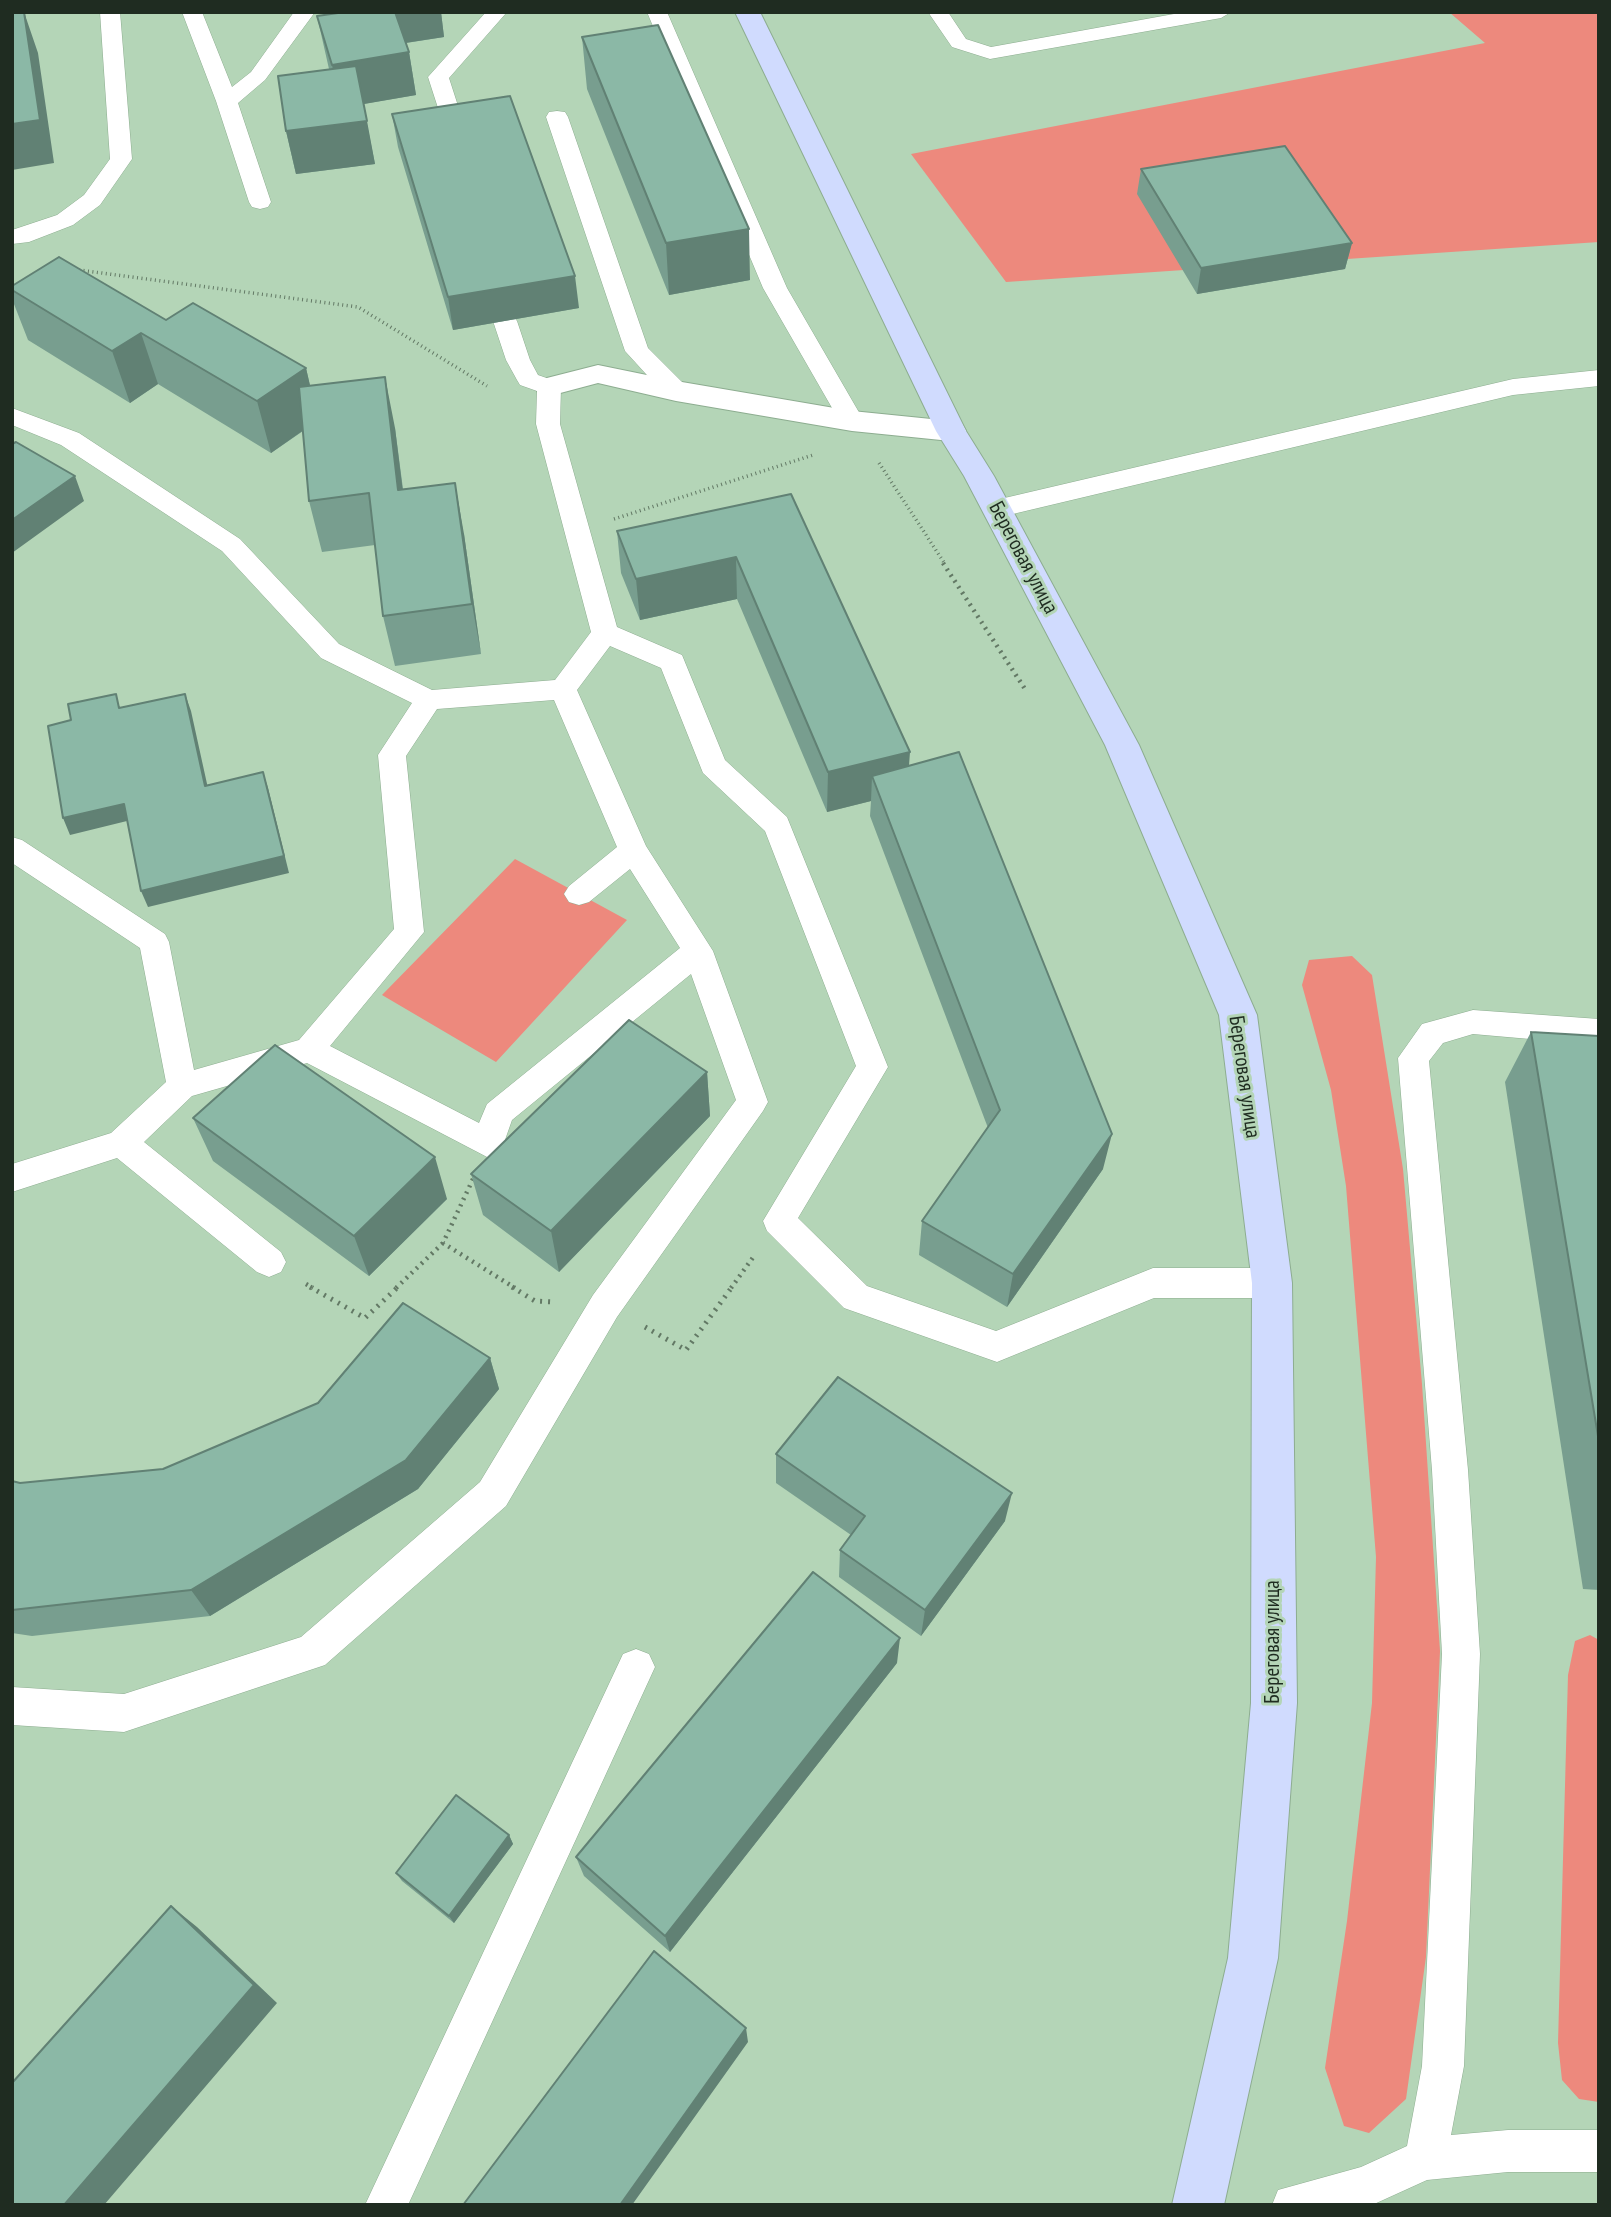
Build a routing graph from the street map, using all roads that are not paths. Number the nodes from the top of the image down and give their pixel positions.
1 (110, 12) edge
2 (192, 12) edge
3 (305, 12) edge
4 (496, 12) edge
5 (657, 12) edge
6 (747, 12) edge
7 (938, 12) edge
8 (1221, 12) edge
9 (227, 101) junction
10 (557, 117) dead end
11 (457, 137) edge
12 (260, 202) dead end
13 (12, 237) edge
14 (505, 321) edge
15 (1599, 378) edge
16 (549, 387) junction
17 (676, 391) junction
18 (12, 416) edge
19 (858, 430) junction
20 (951, 431) junction
21 (996, 509) junction
22 (605, 633) junction
23 (563, 689) junction
24 (429, 700) junction
25 (12, 848) edge
26 (633, 850) junction
27 (579, 894) dead end
28 (698, 951) junction
29 (1599, 1032) edge
30 (309, 1050) junction
31 (182, 1086) junction
32 (122, 1143) junction
33 (12, 1178) edge
34 (269, 1262) road end
35 (1272, 1283) junction
36 (636, 1667) dead end
37 (12, 1706) edge
38 (1599, 2151) edge
39 (1425, 2159) junction
40 (386, 2205) edge
41 (1198, 2205) edge
42 (1293, 2205) edge

1 - 13 lane
2 - 9 lane
3 - 9 lane
4 - 11 lane
5 - 19 lane
6 - 20 main road, Береговая улица
7 - 8 lane
9 - 12 lane
10 - 17 lane
14 - 16 lane
15 - 21 lane
16 - 17 street
16 - 22 lane
17 - 19 street
18 - 24 lane
19 - 20 street
20 - 21 main road, Береговая улица
21 - 35 main road, Береговая улица
22 - 23 lane
22 - 35 lane
23 - 24 lane
23 - 26 lane
24 - 30 lane
25 - 31 lane
26 - 27 lane
26 - 28 lane
28 - 30 lane
28 - 37 lane
29 - 39 lane
30 - 31 lane
31 - 32 lane
32 - 33 lane
32 - 34 lane
35 - 41 main road, Береговая улица
36 - 40 lane
38 - 39 lane
39 - 42 lane

